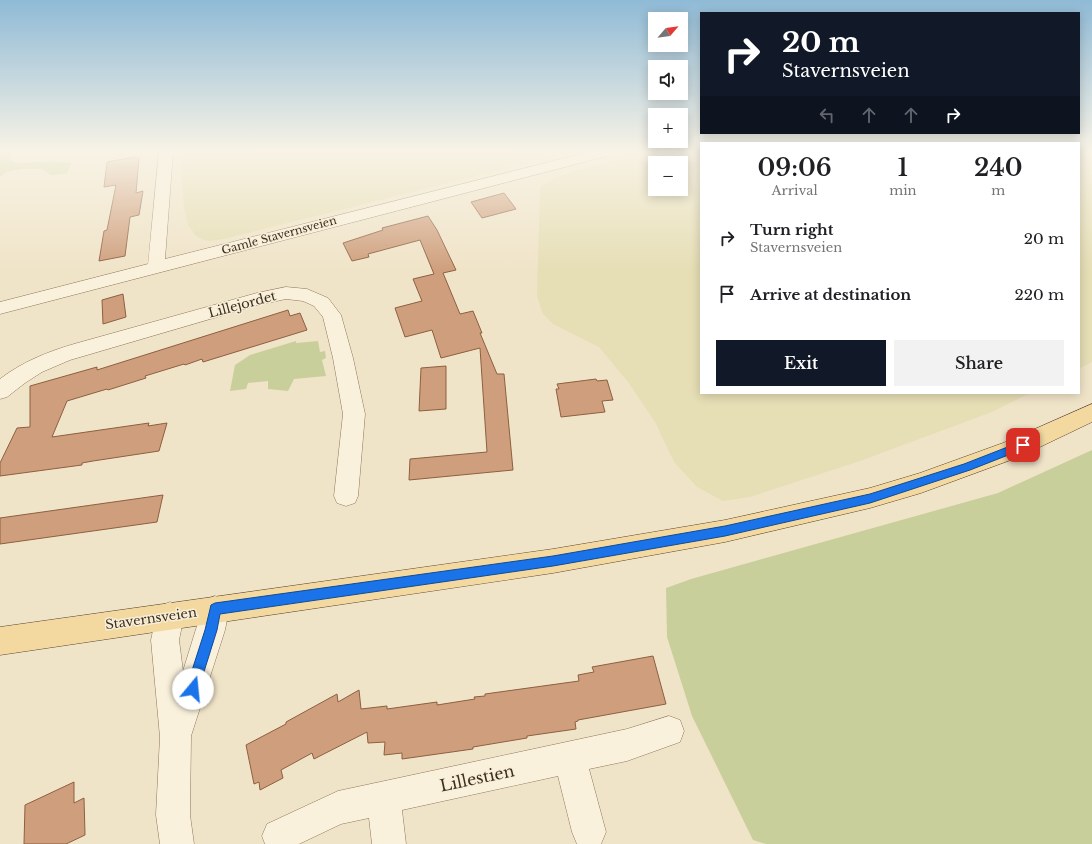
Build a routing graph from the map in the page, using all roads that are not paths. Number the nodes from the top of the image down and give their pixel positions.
1 (163, 191) edge
2 (452, 191) edge
3 (156, 267) junction
4 (0, 308) edge
5 (0, 391) edge
6 (1092, 412) edge
7 (346, 496) dead end
8 (215, 609) junction
9 (170, 616) junction
10 (0, 641) edge
11 (669, 731) dead end
12 (176, 737) junction
13 (570, 758) junction
14 (384, 799) junction
15 (589, 832) dead end
16 (279, 836) dead end
17 (177, 844) edge
18 (389, 844) edge

1 - 3 street
2 - 3 street, Gamle Stavernsveien
3 - 4 street, Gamle Stavernsveien
5 - 7 street, Lillejordet
6 - 8 main road, Stavernsveien
8 - 9 main road, Stavernsveien
8 - 12 street
9 - 10 main road, Stavernsveien
9 - 12 street
11 - 13 street, Lillestien
12 - 17 street
13 - 14 street, Lillestien
13 - 15 street
14 - 16 street, Lillestien
14 - 18 street

